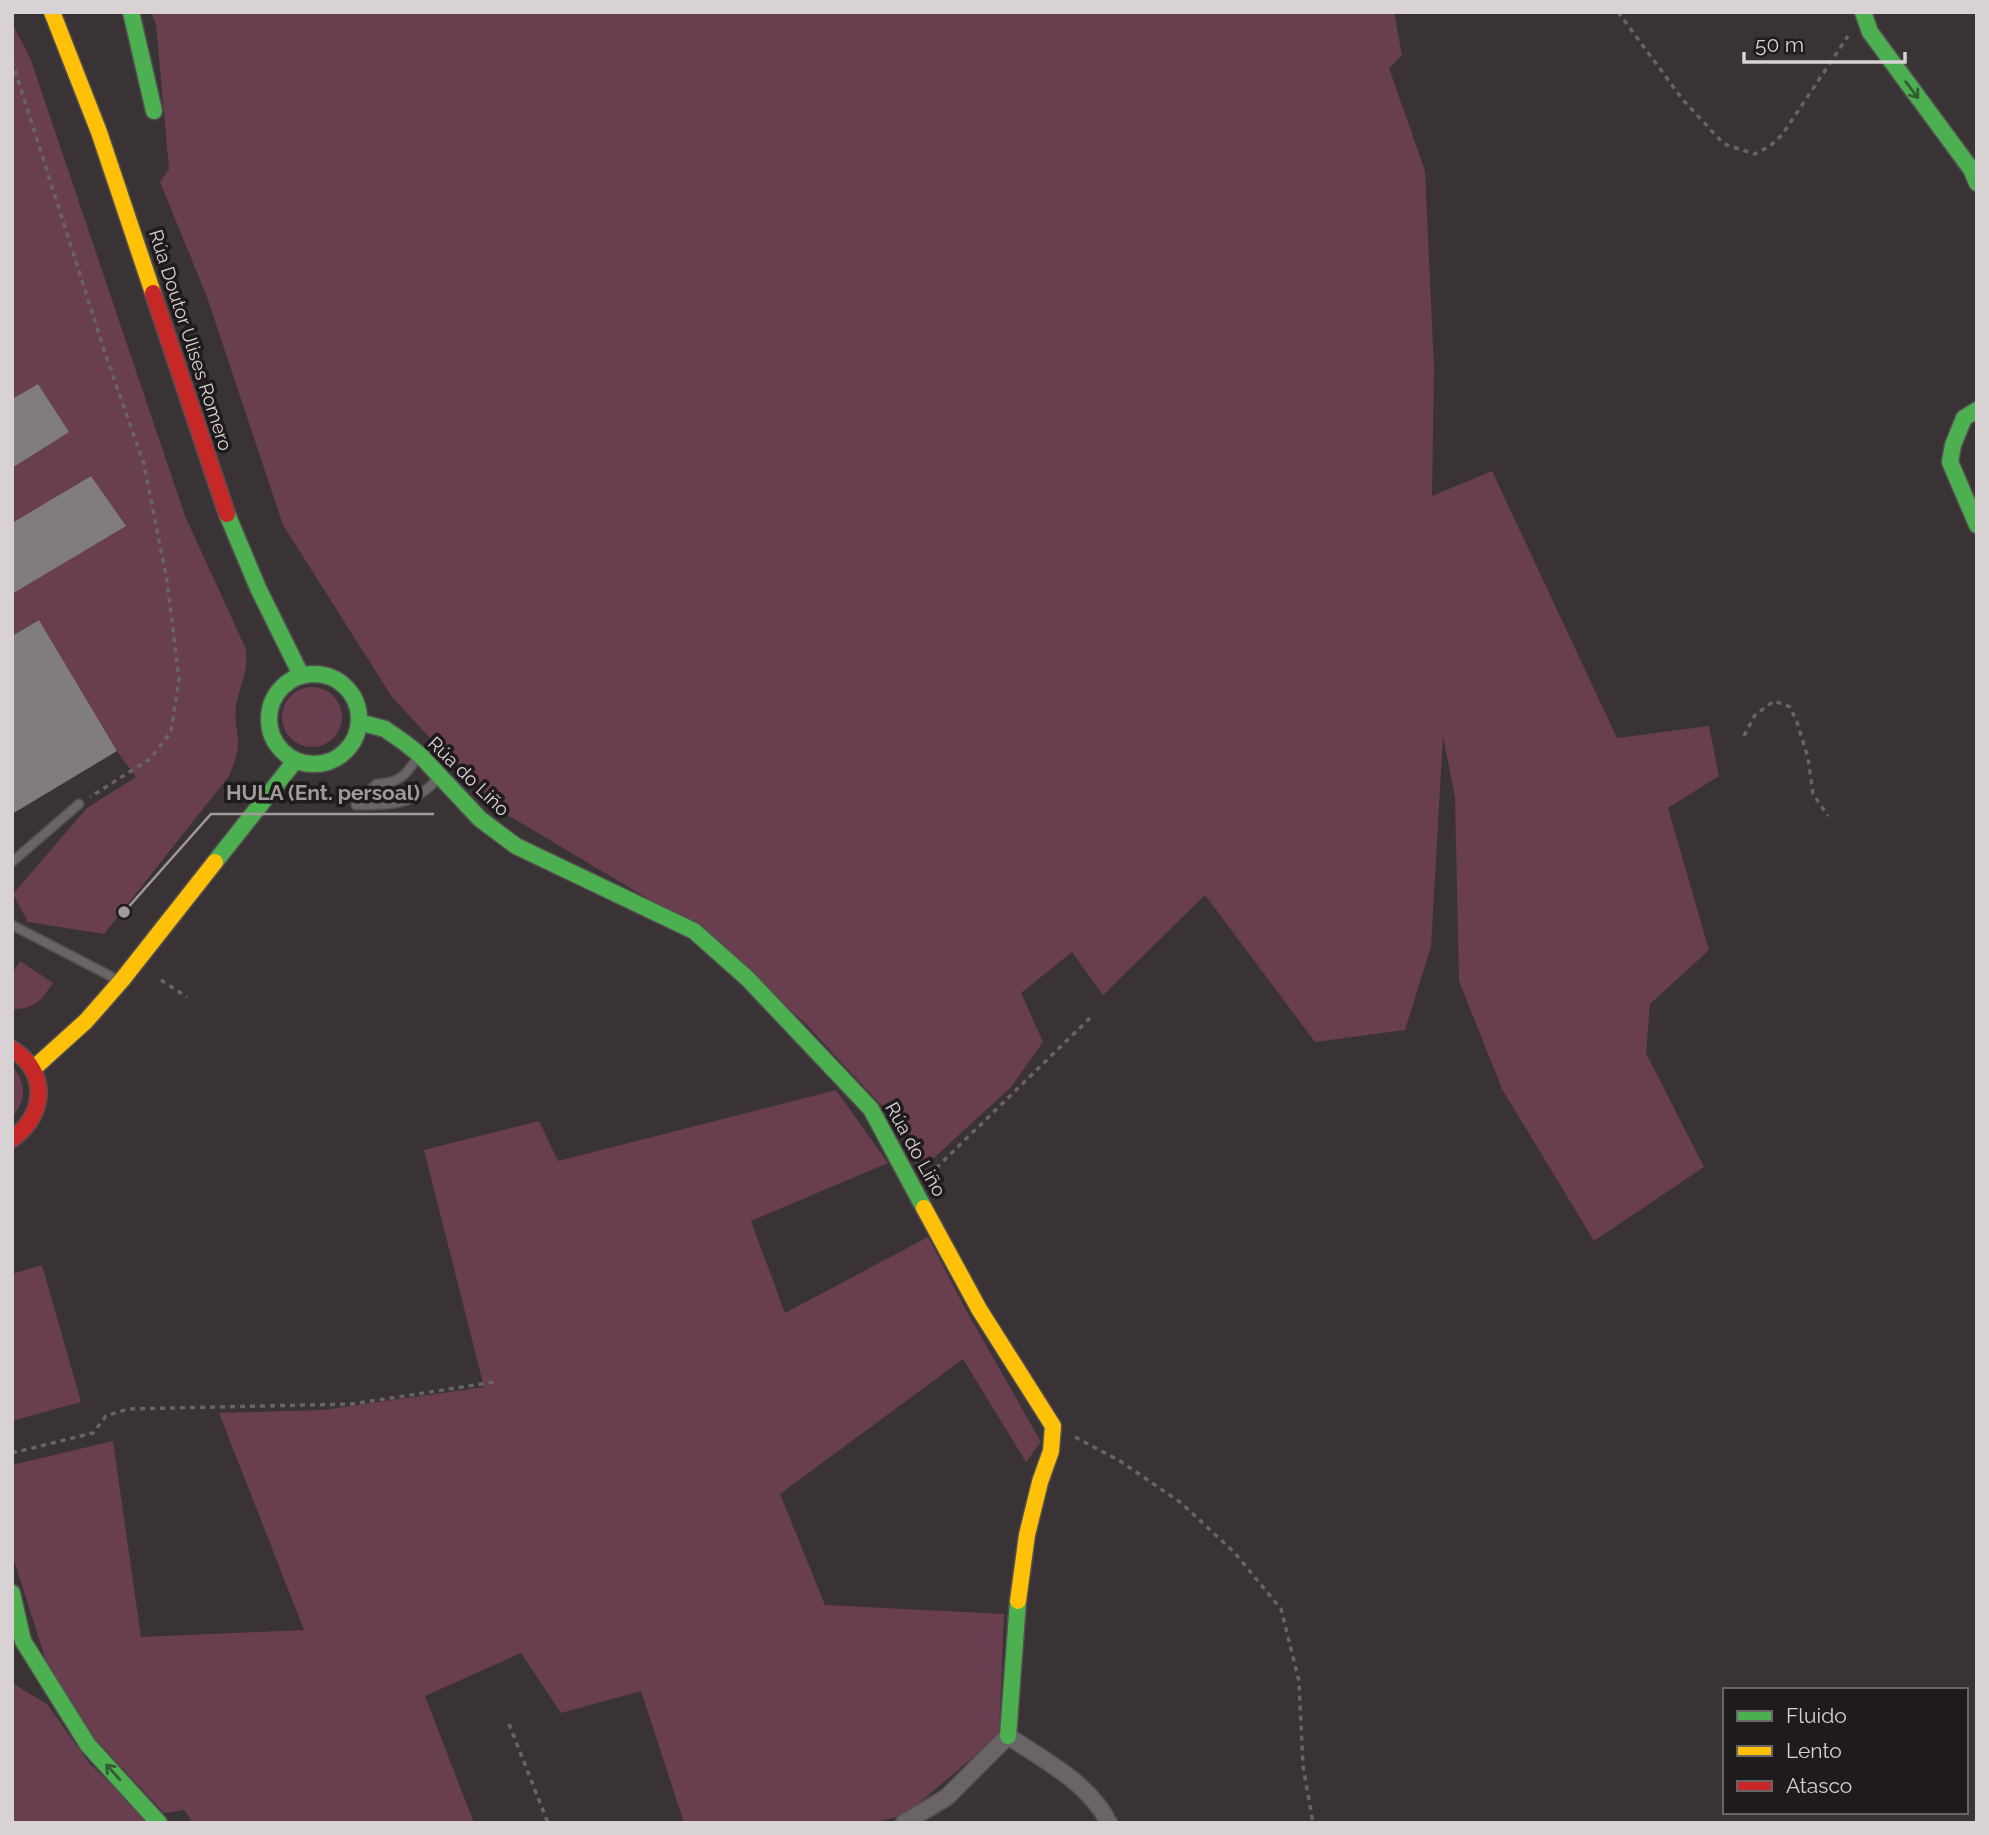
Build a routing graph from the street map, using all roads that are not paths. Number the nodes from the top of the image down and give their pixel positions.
1 (52, 12) edge
2 (131, 12) edge
3 (1863, 12) edge
4 (154, 111) dead end
5 (1977, 183) edge
6 (1977, 410) edge
7 (1977, 525) edge
8 (301, 675) junction
9 (359, 722) junction
10 (420, 755) junction
11 (295, 761) junction
12 (439, 776) junction
13 (79, 804) road end
14 (12, 862) edge
15 (12, 925) edge
16 (121, 981) junction
17 (12, 1049) edge
18 (34, 1068) junction
19 (12, 1139) edge
20 (12, 1593) edge
21 (18, 1644) edge
22 (1008, 1737) junction
23 (159, 1823) edge
24 (904, 1823) edge
25 (1109, 1823) edge

1 - 8 street, Rúa Doutor Ulises Romero
2 - 4 street
3 -> 5 street
6 - 7 street
8 - 9 street
8 - 11 street
9 - 10 street, Rúa do Liño
9 - 11 street
10 - 12 street, Rúa do Liño
10 - 12 lane
11 - 16 street
12 - 22 street, Rúa do Liño
13 - 14 lane
15 - 16 lane
16 - 18 street
17 - 18 street
18 - 19 street
20 - 21 street
23 -> 21 street
22 - 24 street
22 - 25 street

